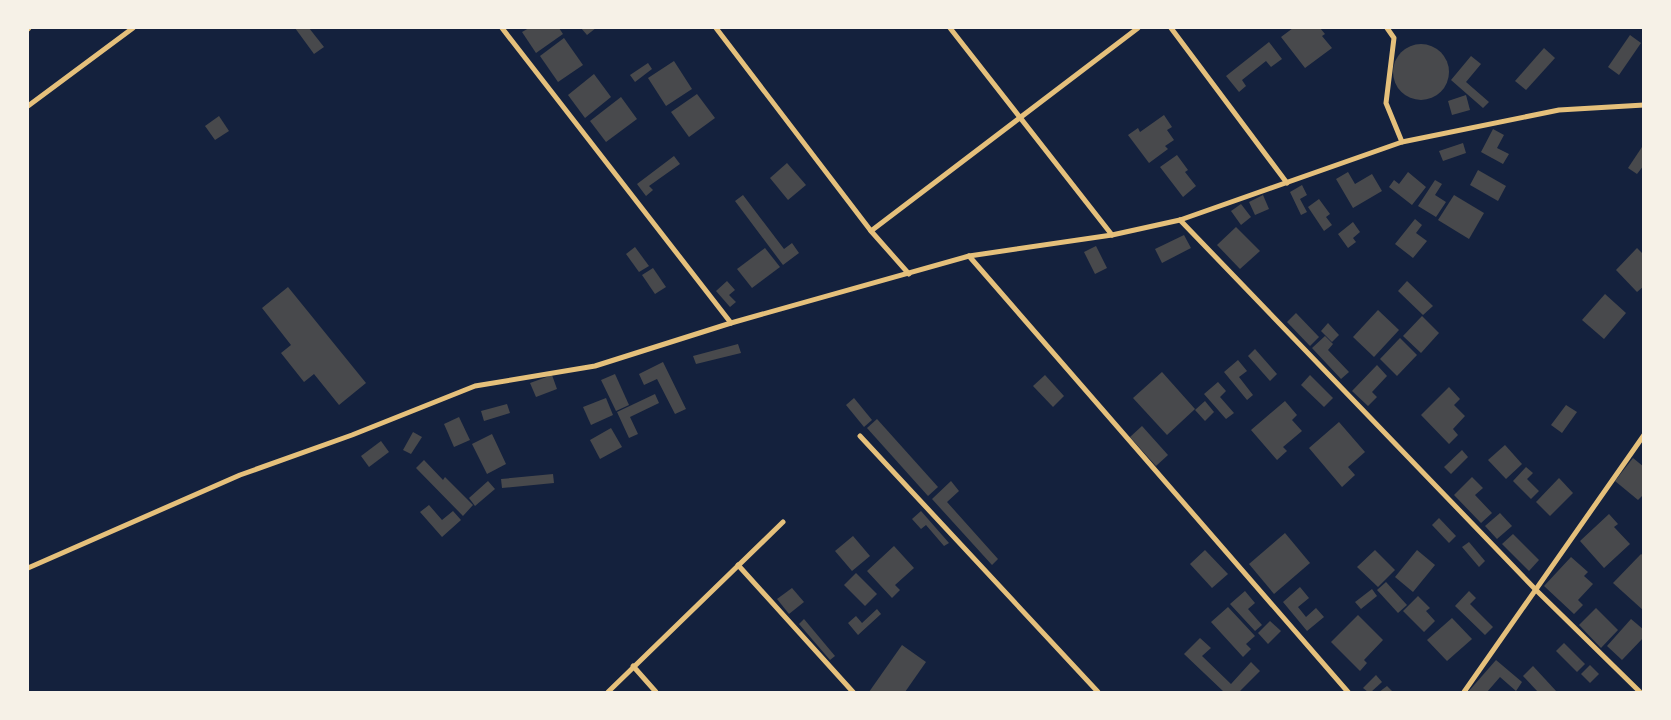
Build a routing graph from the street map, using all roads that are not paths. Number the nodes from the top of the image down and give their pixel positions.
1 (133, 28) edge
2 (502, 28) edge
3 (716, 28) edge
4 (950, 28) edge
5 (1138, 28) edge
6 (1171, 28) edge
7 (1387, 28) edge
8 (1644, 105) edge
9 (28, 106) edge
10 (1021, 117) junction
11 (1402, 142) junction
12 (1287, 183) junction
13 (1180, 220) junction
14 (871, 231) junction
15 (1112, 235) junction
16 (969, 256) junction
17 (909, 274) junction
18 (731, 322) junction
19 (860, 436) dead end
20 (1644, 436) edge
21 (783, 522) dead end
22 (738, 565) junction
23 (28, 568) edge
24 (1536, 590) junction
25 (633, 666) junction
26 (608, 692) edge
27 (656, 692) edge
28 (853, 692) edge
29 (1098, 692) edge
30 (1348, 692) edge
31 (1464, 692) edge
32 (1640, 692) edge

1 - 9 street
2 - 18 street
3 - 14 street
4 - 10 street
5 - 10 street
6 - 12 street
7 - 11 street
8 - 11 street
10 - 14 street
10 - 15 street
11 - 12 street
12 - 13 street
13 - 15 street
13 - 24 street
14 - 17 street
15 - 16 street
16 - 17 street
16 - 30 street
17 - 18 street
18 - 23 street
19 - 29 street
20 - 24 street
21 - 22 street
22 - 25 street
22 - 28 street
24 - 31 street
24 - 32 street
25 - 26 street
25 - 27 street

